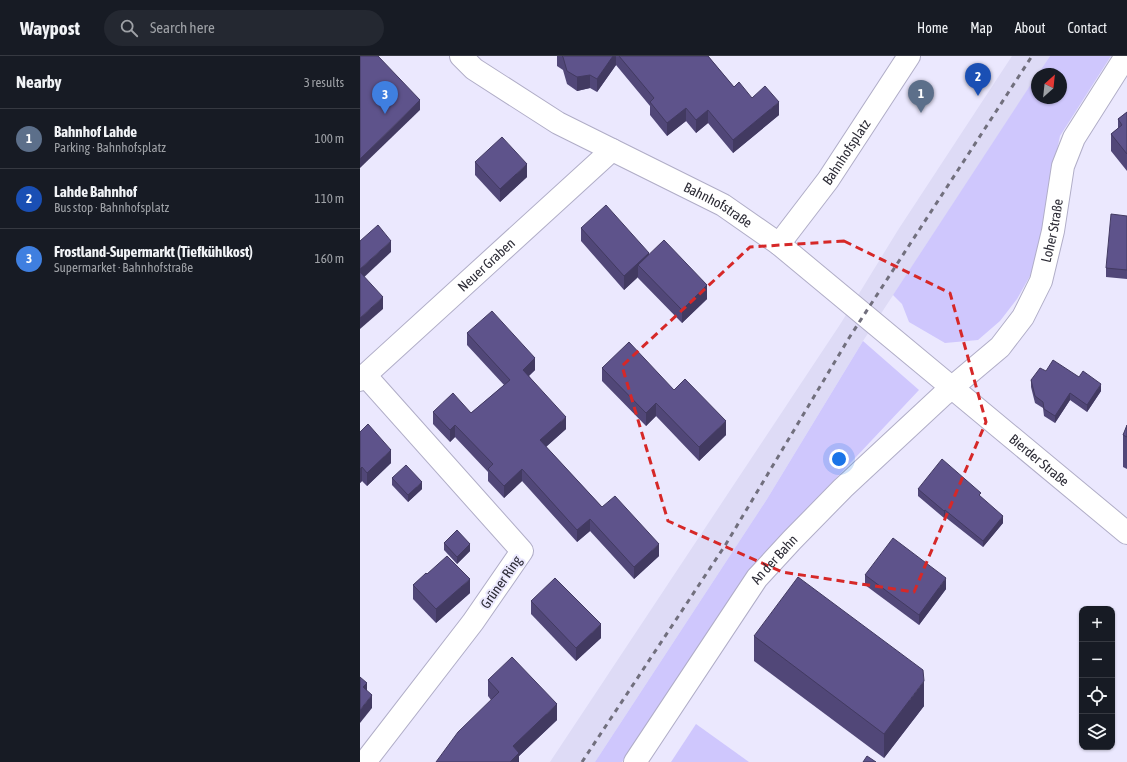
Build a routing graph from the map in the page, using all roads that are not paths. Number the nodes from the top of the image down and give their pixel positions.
1 (461, 56) edge
2 (909, 56) edge
3 (1126, 56) edge
4 (612, 150) junction
5 (778, 244) junction
6 (362, 378) edge
7 (952, 388) junction
8 (1127, 533) edge
9 (365, 762) edge
10 (635, 762) edge

1 - 4 street, Bahnhofstraße
2 - 5 street, Bahnhofsplatz
3 - 7 street, Loher Straße
4 - 5 street, Bahnhofstraße
4 - 6 street, Neuer Graben
5 - 7 street, Bahnhofstraße
6 - 9 street, Grüner Ring
7 - 8 street, Bierder Straße
7 - 10 street, An der Bahn

